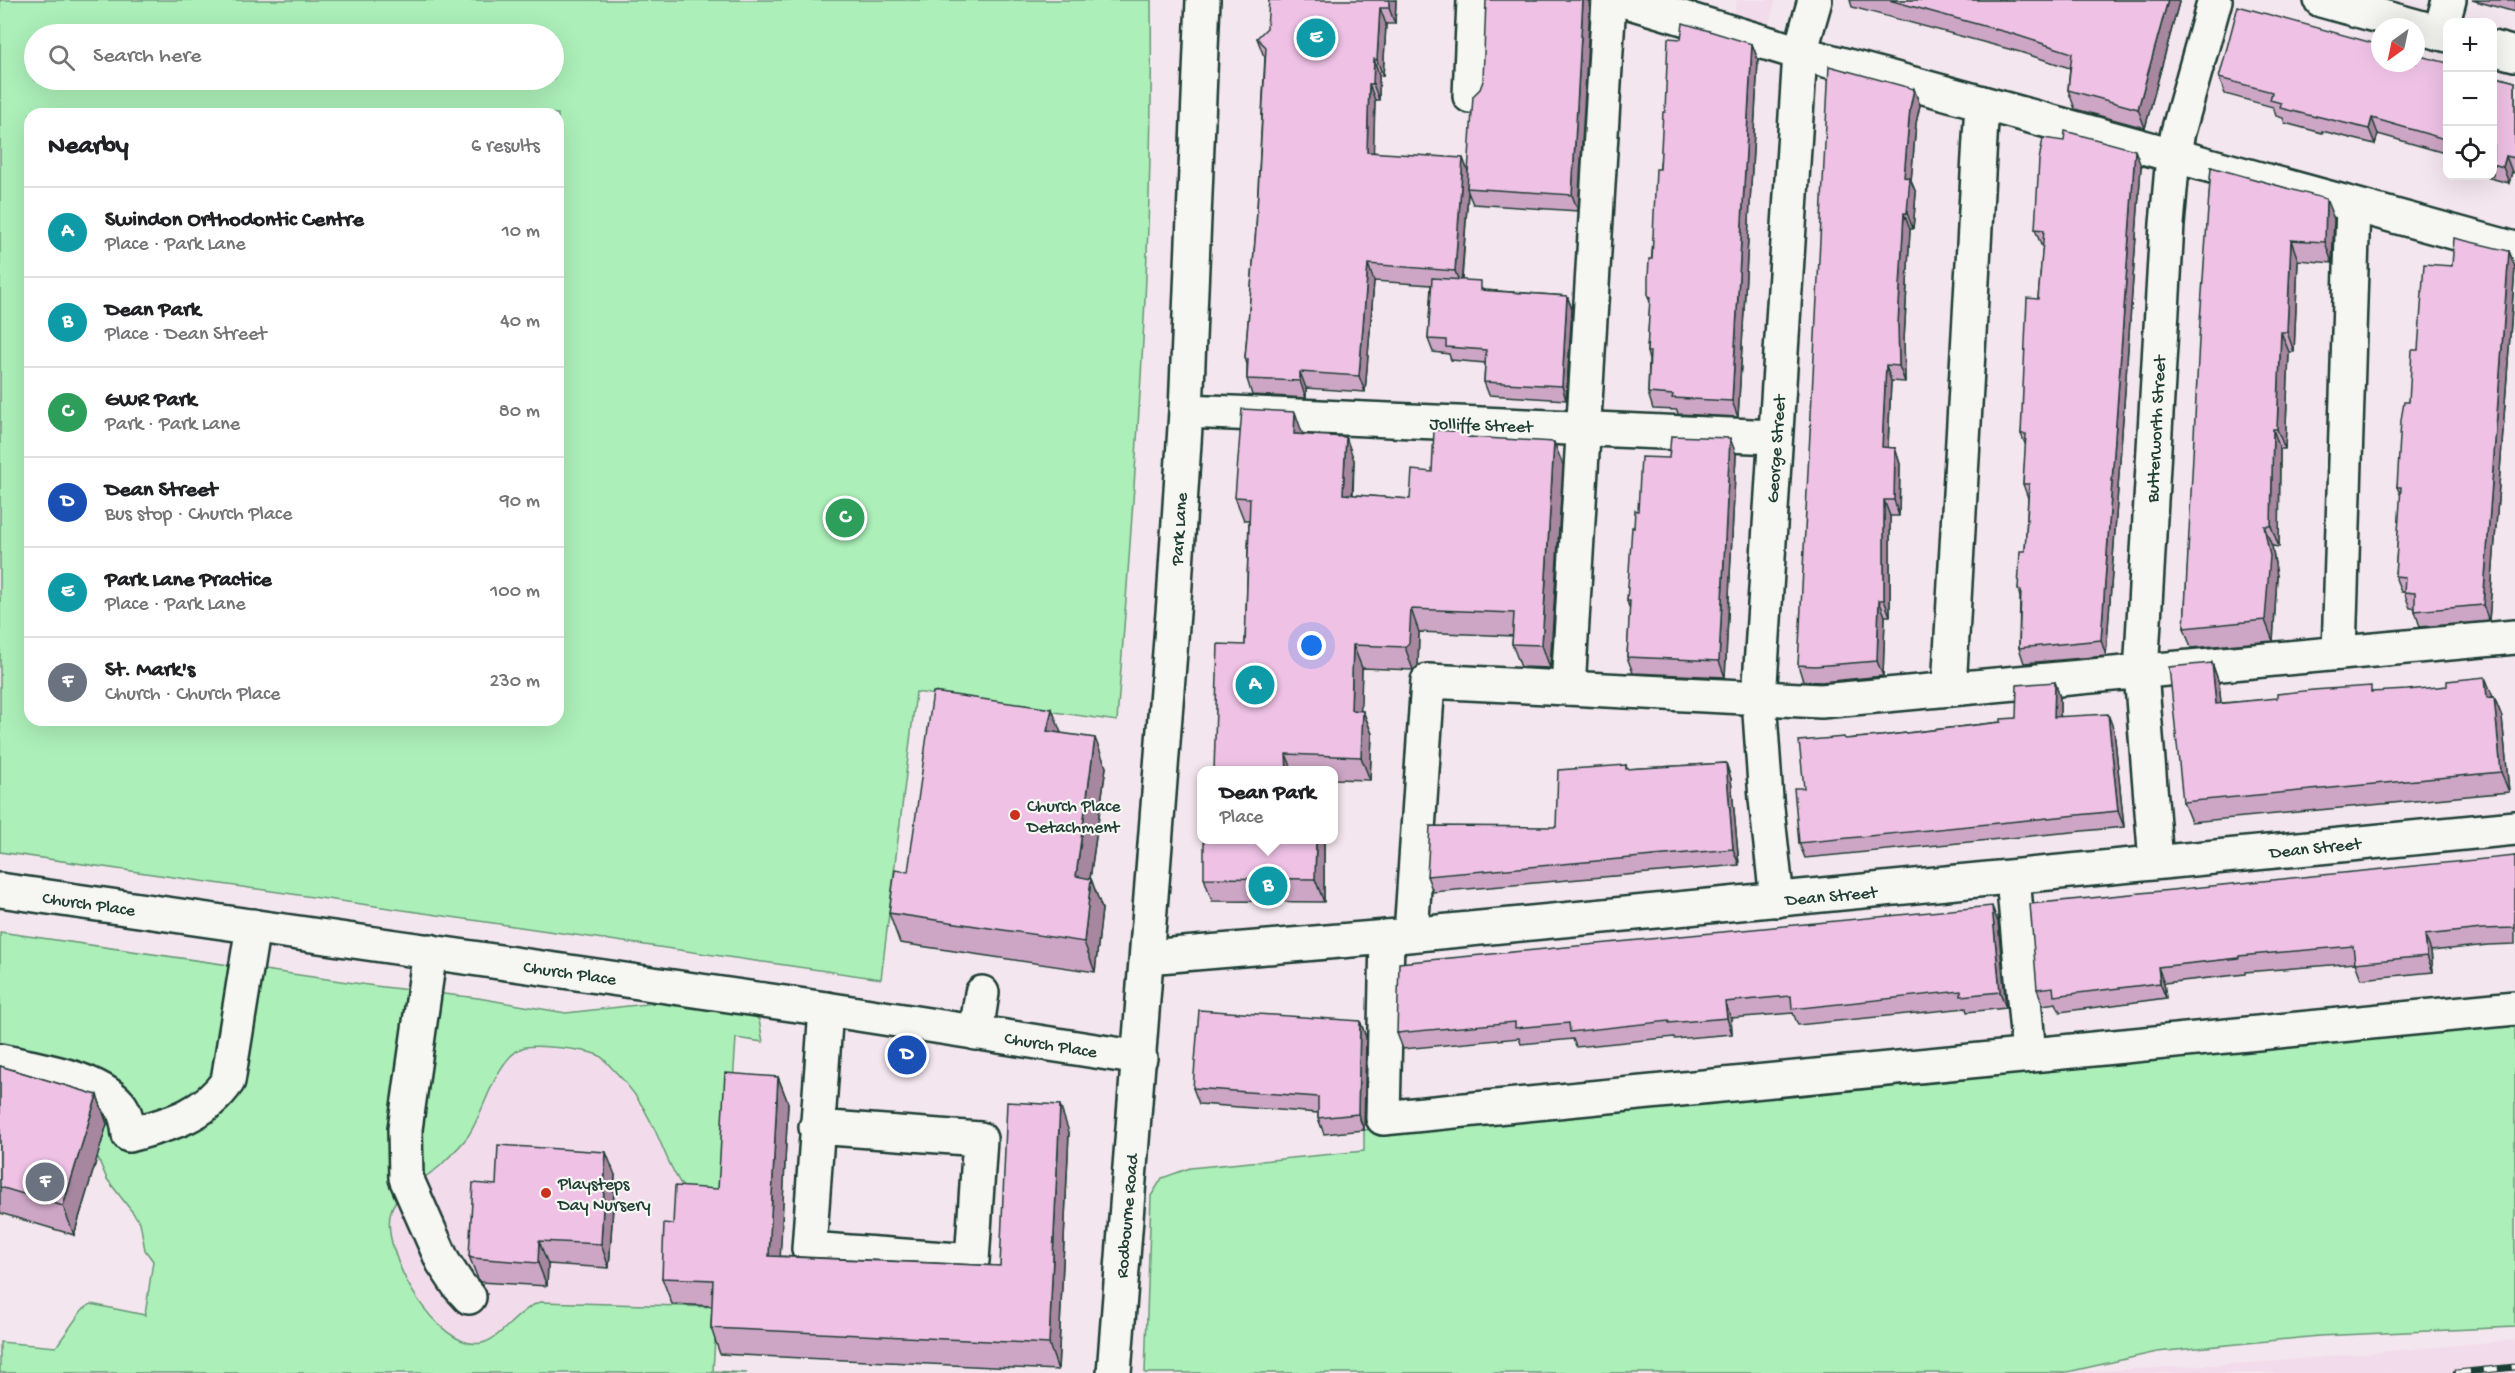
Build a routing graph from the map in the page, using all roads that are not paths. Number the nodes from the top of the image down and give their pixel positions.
1 (1203, 0) edge
2 (1474, 0) edge
3 (1609, 0) edge
4 (1623, 0) edge
5 (1815, 0) edge
6 (2215, 0) edge
7 (2321, 0) edge
8 (2449, 0) edge
9 (2446, 18) edge
10 (2443, 34) edge
11 (2497, 49) edge
12 (1800, 53) junction
13 (2515, 54) edge
14 (1470, 96) edge
15 (1982, 103) junction
16 (2173, 156) junction
17 (2353, 205) junction
18 (2515, 249) edge
19 (1185, 411) junction
20 (1584, 428) junction
21 (1775, 437) junction
22 (2515, 637) edge
23 (2339, 653) junction
24 (2141, 673) junction
25 (1568, 688) junction
26 (1949, 689) junction
27 (1759, 699) junction
28 (2515, 828) edge
29 (2156, 862) junction
30 (2013, 878) junction
31 (0, 890) edge
32 (1777, 900) junction
33 (253, 926) junction
34 (1399, 936) junction
35 (430, 951) junction
36 (1147, 957) junction
37 (982, 993) dead end
38 (826, 1008) junction
39 (2515, 1008) edge
40 (976, 1033) junction
41 (2030, 1055) junction
42 (1140, 1058) junction
43 (0, 1061) edge
44 (816, 1127) junction
45 (469, 1297) dead end
46 (1114, 1373) edge

1 - 19 street, Park Lane
2 - 14 street
3 - 20 street
4 - 12 street
5 - 12 street, George Street
6 - 16 street, Butterworth Street
7 - 10 street
8 - 9 street
11 - 13 street
12 - 15 street
12 - 21 street, George Street
15 - 16 street
15 - 26 street
16 - 17 street
16 - 24 street, Butterworth Street
17 - 18 street
17 - 23 street
19 - 20 street, Jolliffe Street
19 - 36 street, Park Lane
20 - 21 street, Jolliffe Street
20 - 25 street
21 - 27 street, George Street
22 - 23 street
23 - 24 street
24 - 26 street
24 - 29 street, Butterworth Street
25 - 27 street
25 - 34 street
26 - 27 street
27 - 32 street, George Street
28 - 29 street, Dean Street
29 - 30 street, Dean Street
30 - 32 street, Dean Street
30 - 41 street
31 - 33 street, Church Place
32 - 34 street, Dean Street
33 - 35 street, Church Place
33 - 43 street
34 - 36 street, Dean Street
34 - 41 street
35 - 38 street, Church Place
35 - 45 street
36 - 42 street, Park Lane
37 - 40 street
38 - 40 street, Church Place
38 - 44 street
39 - 41 street
40 - 42 street, Church Place
42 - 46 street, Rodbourne Road
44 - 44 street

